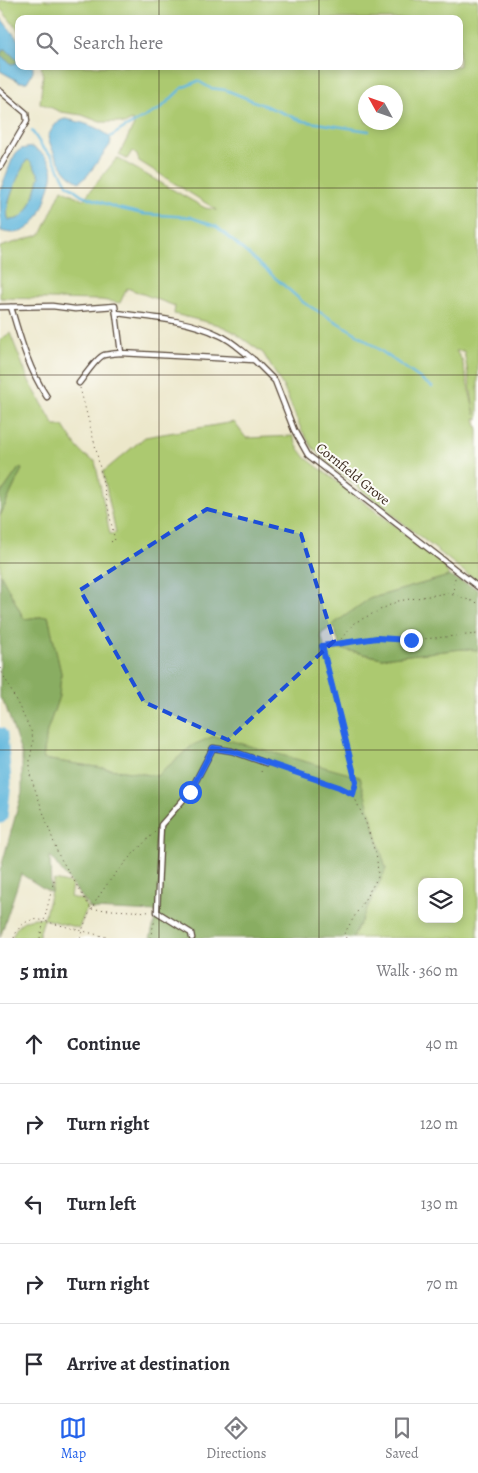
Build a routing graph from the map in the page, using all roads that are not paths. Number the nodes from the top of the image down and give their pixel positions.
1 (0, 91) edge
2 (0, 167) edge
3 (0, 307) edge
4 (11, 307) junction
5 (116, 313) junction
6 (121, 352) junction
7 (254, 360) junction
8 (79, 382) road end
9 (47, 397) dead end
10 (478, 587) edge
11 (266, 763) road end
12 (192, 938) edge

1 - 2 lane
3 - 4 lane
4 - 5 lane, Cornfield Grove
4 - 9 lane
5 - 6 lane
5 - 7 lane, Cornfield Grove
6 - 7 lane
6 - 8 lane
7 - 10 lane, Cornfield Grove
11 - 12 lane

